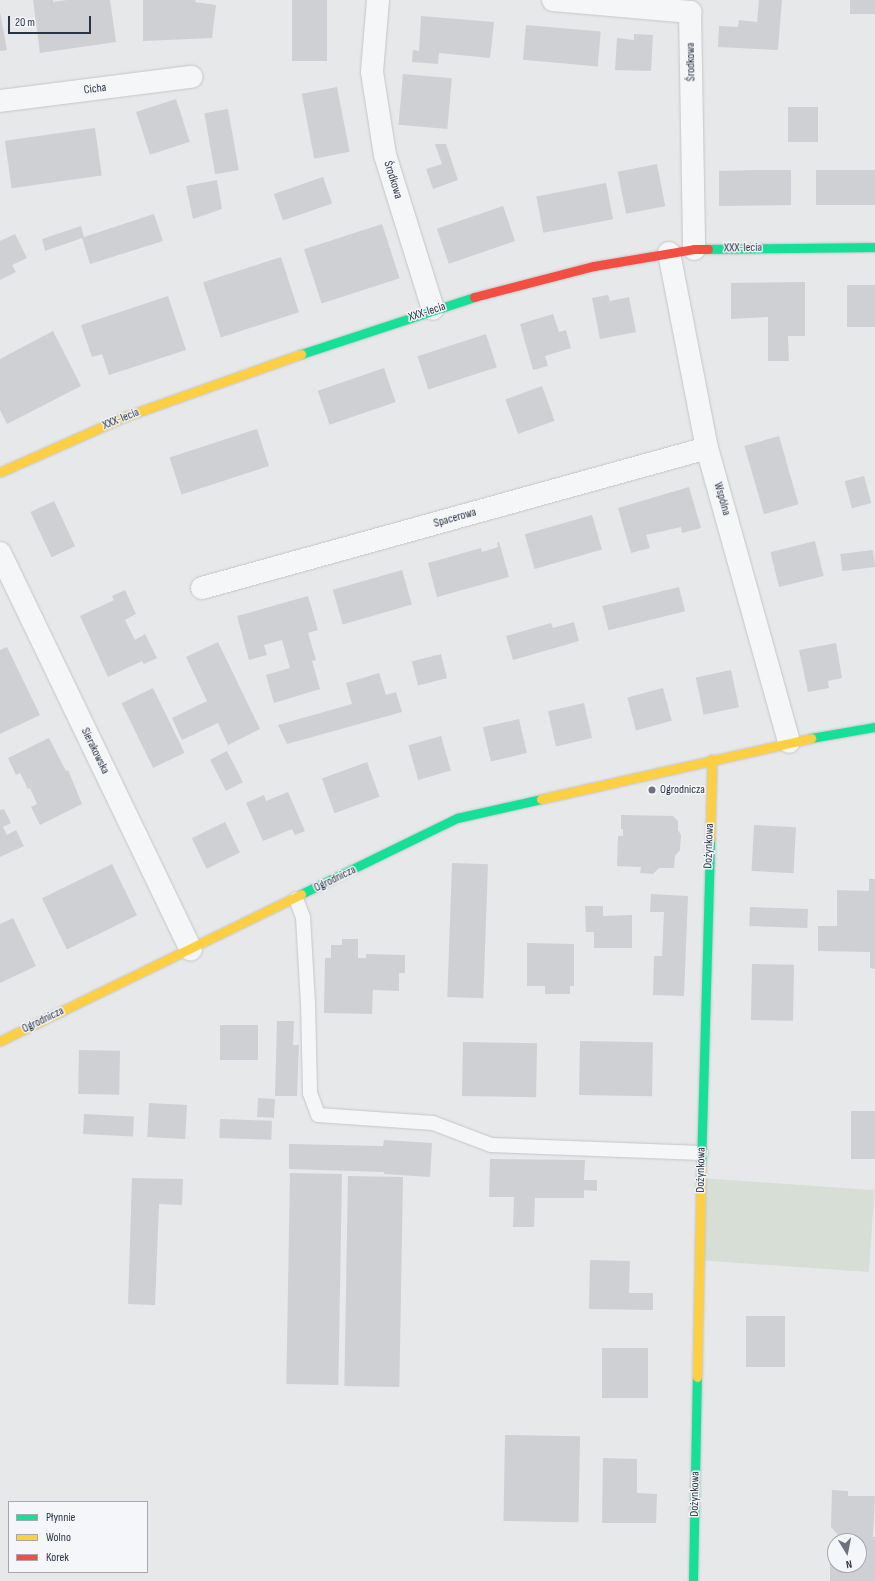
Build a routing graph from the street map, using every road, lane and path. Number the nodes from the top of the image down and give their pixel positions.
1 (378, 0) edge
2 (553, 0) edge
3 (191, 77) dead end
4 (0, 101) edge
5 (875, 247) edge
6 (694, 249) junction
7 (669, 253) junction
8 (433, 309) junction
9 (707, 448) junction
10 (0, 472) edge
11 (0, 553) edge
12 (202, 588) dead end
13 (875, 726) edge
14 (790, 742) junction
15 (712, 759) junction
16 (296, 898) junction
17 (190, 949) junction
18 (0, 1041) edge
19 (701, 1153) junction
20 (693, 1581) edge

1 - 8 street, Środkowa
2 - 6 street, Środkowa
3 - 4 street, Cicha
5 - 6 street, XXX-lecia
6 - 7 street, XXX-lecia
7 - 8 street, XXX-lecia
7 - 9 street, Wspólna
8 - 10 street, XXX-lecia
9 - 12 street, Spacerowa
9 - 14 street, Wspólna
11 - 17 street, Sierakowska
13 - 14 street, Ogrodnicza
14 - 15 street, Ogrodnicza
15 - 16 street, Ogrodnicza
15 - 19 street, Dożynkowa
16 - 17 street, Ogrodnicza
16 - 19 lane
17 - 18 street, Ogrodnicza
19 - 20 street, Dożynkowa

